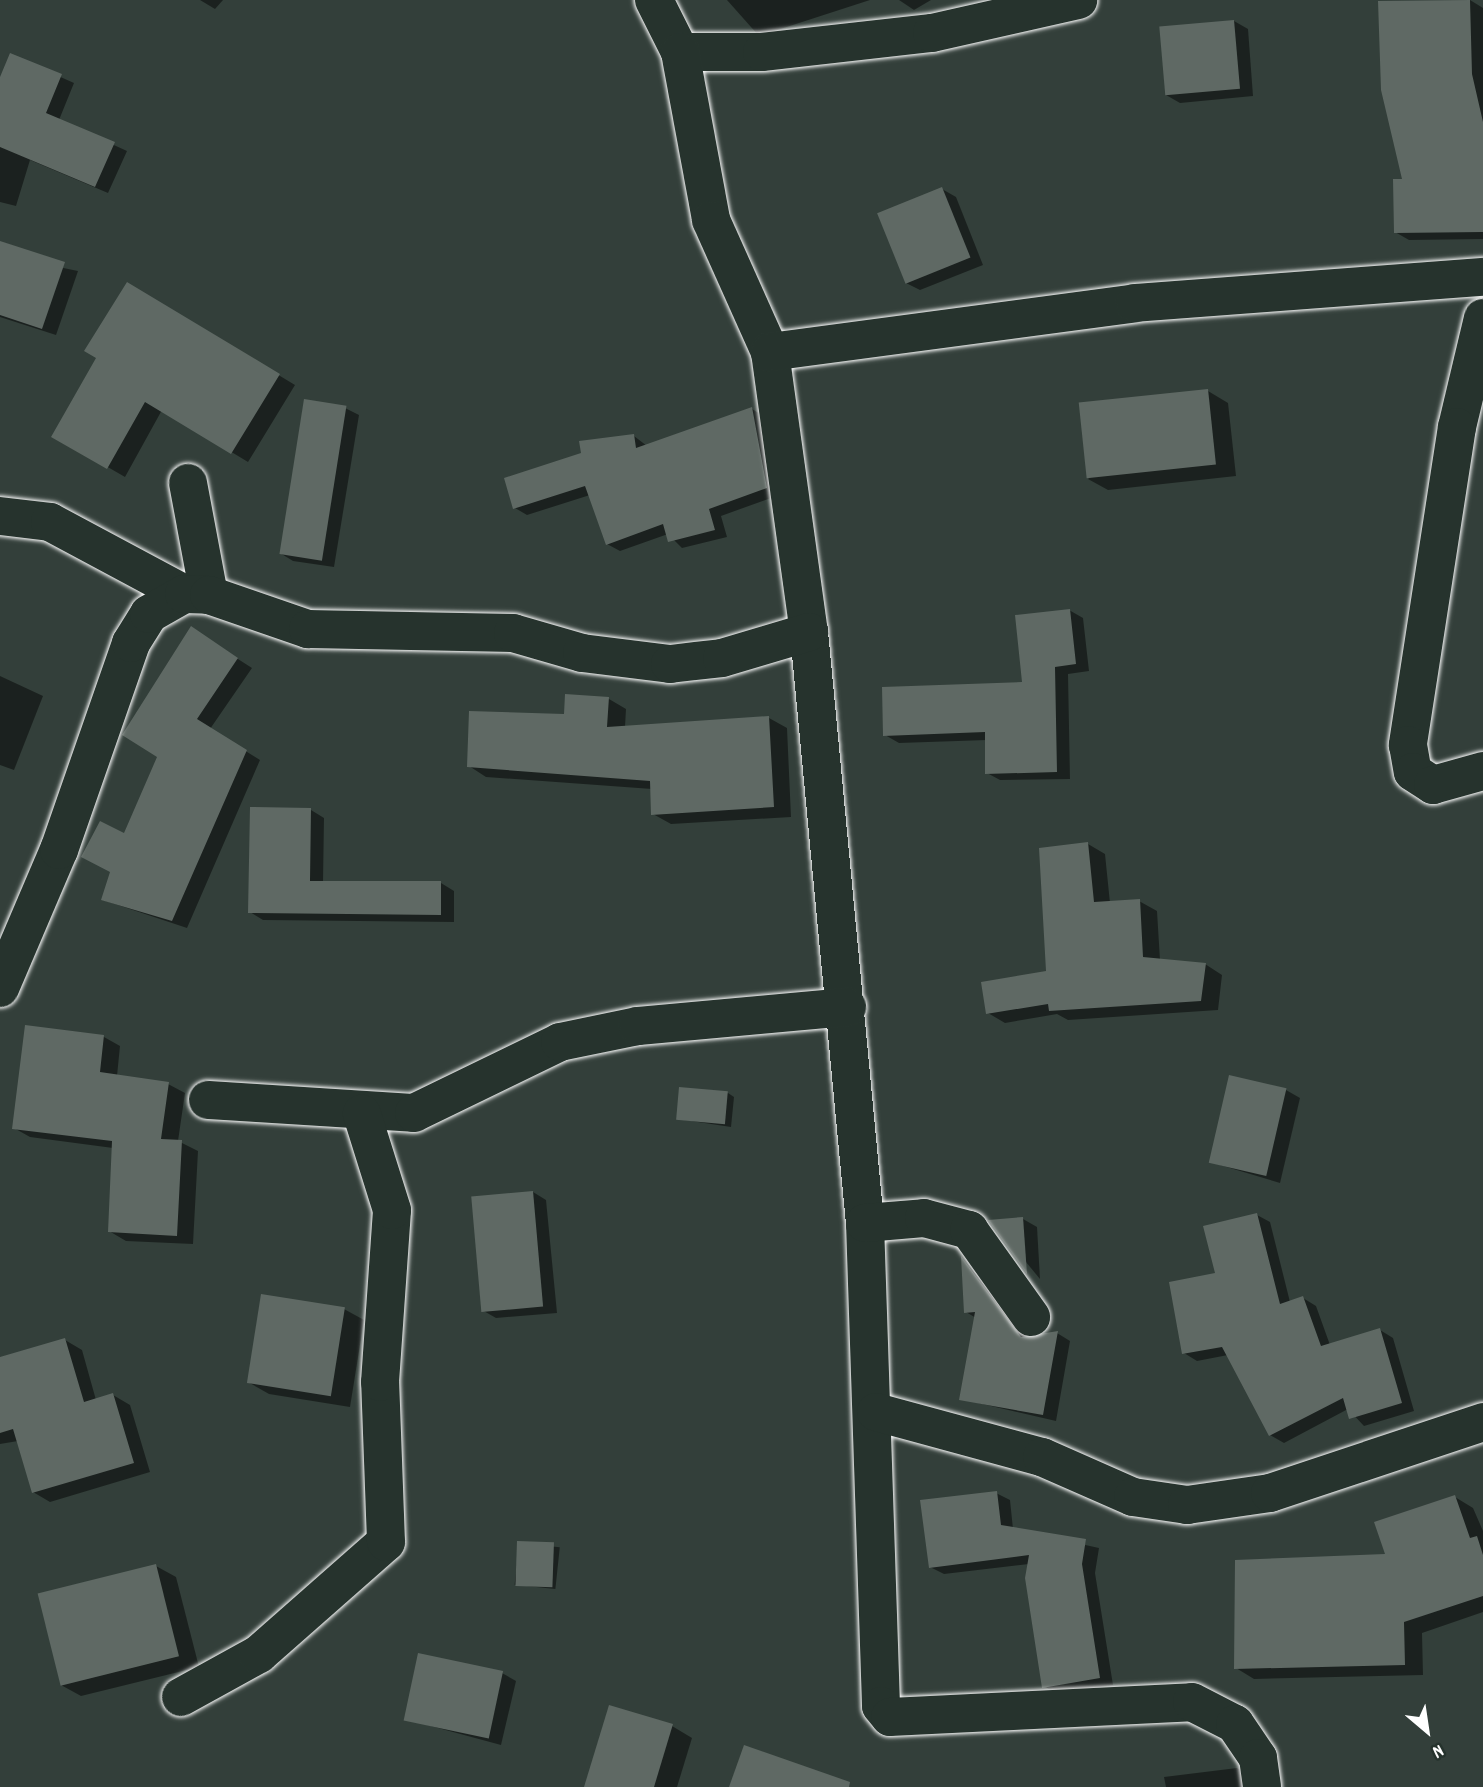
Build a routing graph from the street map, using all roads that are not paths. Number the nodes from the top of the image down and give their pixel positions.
1 (654, 0) edge
2 (1078, 0) edge
3 (680, 52) junction
4 (1483, 277) edge
5 (1483, 318) edge
6 (770, 352) junction
7 (188, 483) dead end
8 (0, 516) edge
9 (196, 594) junction
10 (809, 632) junction
11 (1483, 771) edge
12 (0, 988) edge
13 (847, 1007) junction
14 (208, 1100) dead end
15 (362, 1114) junction
16 (865, 1223) junction
17 (1031, 1317) dead end
18 (876, 1412) junction
19 (1483, 1423) edge
20 (181, 1697) dead end
21 (1262, 1787) edge

1 - 3 street
2 - 3 street
3 - 6 street
4 - 6 street
5 - 11 street
6 - 10 street
7 - 9 street
8 - 9 street
9 - 10 street
9 - 12 street
10 - 13 street
13 - 15 street
13 - 16 street
14 - 15 street
15 - 20 street
16 - 17 street
16 - 18 street
18 - 19 street
18 - 21 street

